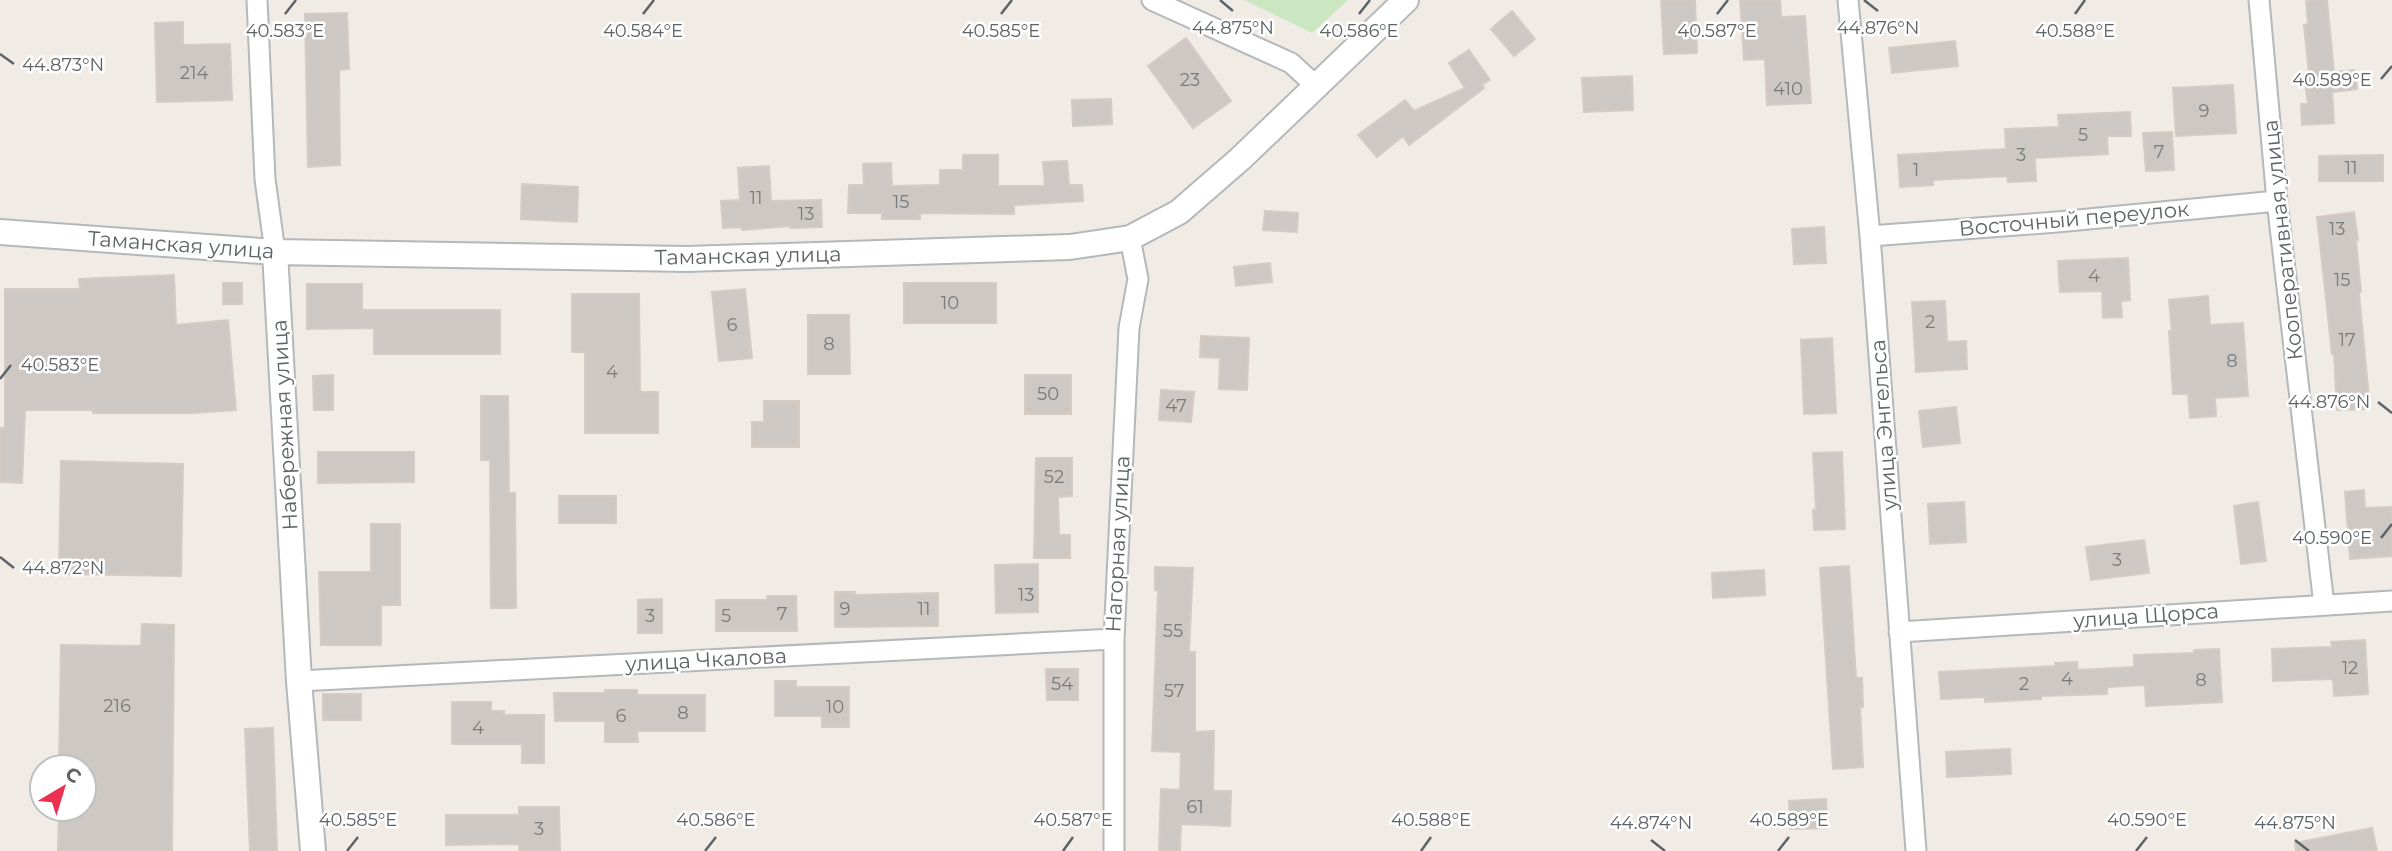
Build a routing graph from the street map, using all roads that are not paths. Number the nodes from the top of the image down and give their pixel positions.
1 (257, 0) edge
2 (1152, 0) edge
3 (1406, 0) edge
4 (1848, 0) edge
5 (2259, 0) edge
6 (1317, 87) junction
7 (2277, 201) junction
8 (0, 232) edge
9 (1870, 236) junction
10 (1130, 238) junction
11 (275, 253) junction
12 (2392, 601) edge
13 (2324, 605) junction
14 (1899, 632) junction
15 (1114, 639) junction
16 (299, 681) junction
17 (313, 851) edge
18 (1114, 851) edge
19 (1916, 851) edge

1 - 11 street, Набережная улица
2 - 6 street
3 - 6 street, Таманская улица
4 - 9 street, улица Энгельса
5 - 7 street, Кооперативная улица
6 - 10 street, Таманская улица
7 - 9 street, Восточный переулок
7 - 13 street, Кооперативная улица
8 - 11 street, Таманская улица
9 - 14 street, улица Энгельса
10 - 11 street, Таманская улица
10 - 15 street, Нагорная улица
11 - 16 street, Набережная улица
12 - 13 street, улица Щорса
13 - 14 street, улица Щорса
14 - 19 street, улица Энгельса
15 - 16 street, улица Чкалова
15 - 18 street, Нагорная улица
16 - 17 street, Набережная улица

